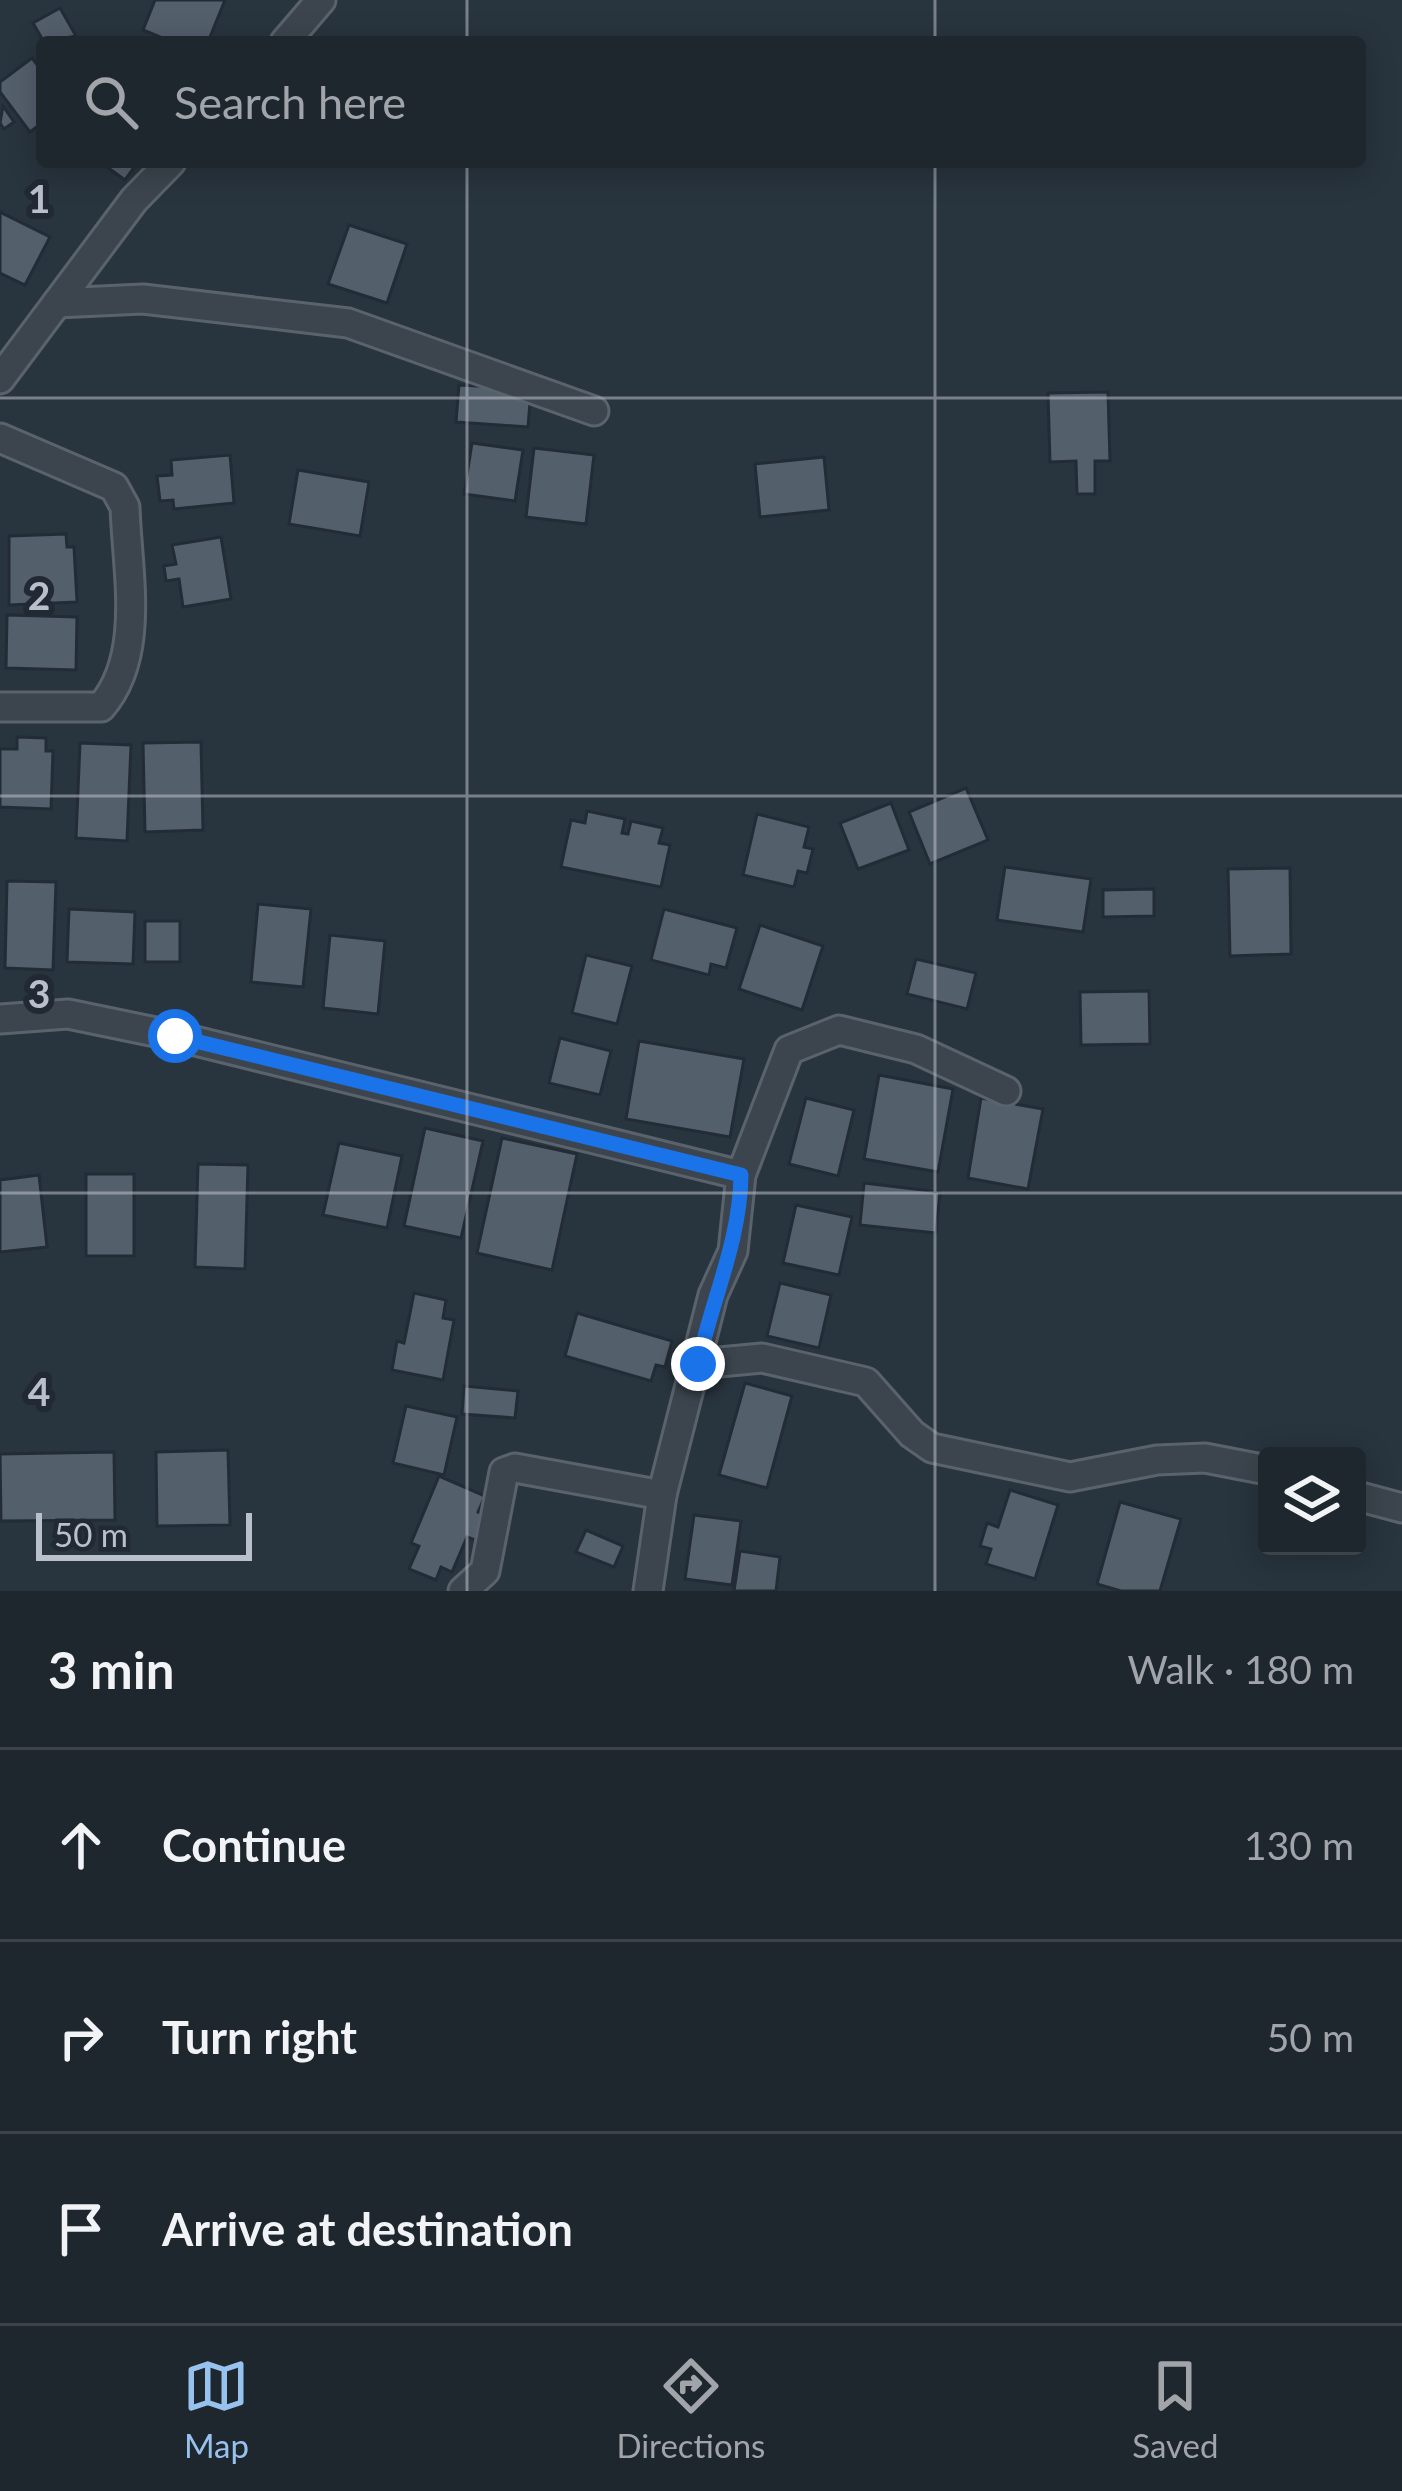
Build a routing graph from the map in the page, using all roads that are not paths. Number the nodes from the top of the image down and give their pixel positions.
1 (321, 0) edge
2 (290, 36) edge
3 (165, 168) edge
4 (57, 303) junction
5 (0, 380) edge
6 (594, 411) dead end
7 (0, 438) edge
8 (0, 707) edge
9 (0, 1019) edge
10 (1006, 1091) dead end
11 (741, 1175) junction
12 (698, 1364) junction
13 (1258, 1469) edge
14 (662, 1495) junction
15 (1366, 1498) edge
16 (1402, 1508) edge
17 (463, 1591) edge
18 (648, 1591) edge

1 - 2 street
3 - 4 street
4 - 5 street
4 - 6 street
7 - 8 street
9 - 11 street
10 - 11 street
11 - 12 street
12 - 13 street
12 - 14 street
14 - 17 street
14 - 18 street
15 - 16 street

